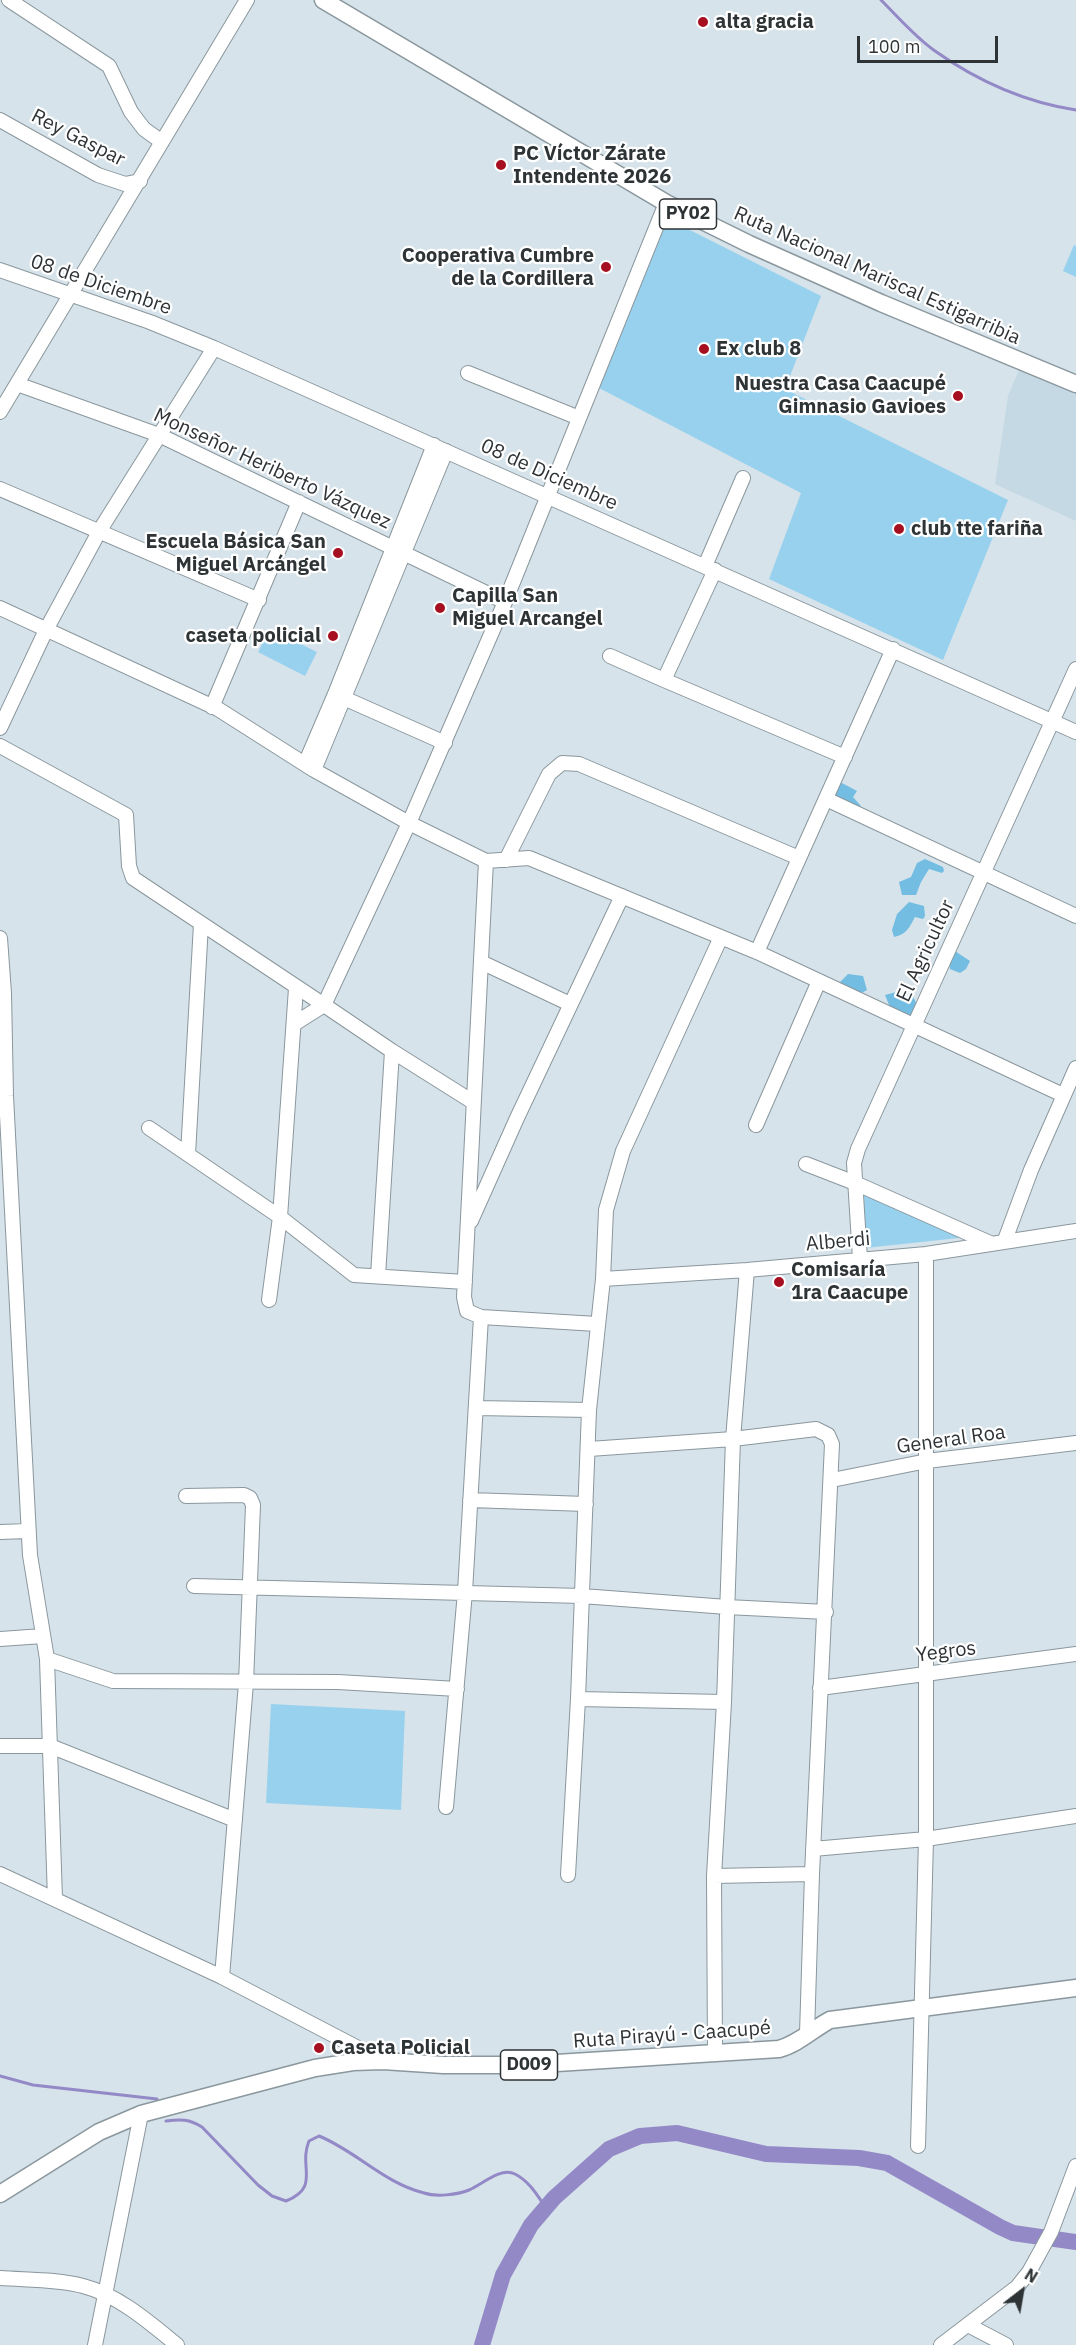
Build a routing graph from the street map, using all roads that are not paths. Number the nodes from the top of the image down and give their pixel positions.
1 (9, 0) edge
2 (247, 0) edge
3 (323, 0) edge
4 (0, 120) edge
5 (162, 142) junction
6 (140, 181) junction
7 (666, 203) junction
8 (0, 270) edge
9 (72, 295) junction
10 (214, 348) junction
11 (468, 373) dead end
12 (17, 384) junction
13 (1076, 384) edge
14 (0, 412) edge
15 (579, 418) junction
16 (159, 435) junction
17 (440, 448) junction
18 (743, 478) dead end
19 (0, 489) edge
20 (548, 495) junction
21 (299, 502) junction
22 (100, 530) junction
23 (398, 550) junction
24 (710, 568) junction
25 (259, 600) junction
26 (505, 602) junction
27 (0, 609) edge
28 (46, 630) junction
29 (893, 649) junction
30 (610, 656) dead end
31 (1076, 669) edge
32 (664, 680) junction
33 (339, 696) junction
34 (212, 707) junction
35 (1053, 721) junction
36 (0, 728) edge
37 (1076, 732) edge
38 (445, 743) junction
39 (0, 746) edge
40 (845, 757) junction
41 (309, 767) junction
42 (826, 799) junction
43 (409, 823) junction
44 (799, 858) junction
45 (506, 860) junction
46 (486, 861) junction
47 (983, 874) junction
48 (622, 896) junction
49 (1076, 916) edge
50 (201, 924) junction
51 (0, 938) edge
52 (722, 938) junction
53 (757, 952) junction
54 (481, 962) junction
55 (819, 981) junction
56 (296, 988) junction
57 (2, 993) edge
58 (570, 1004) junction
59 (324, 1005) junction
60 (294, 1024) junction
61 (914, 1025) junction
62 (392, 1052) junction
63 (1076, 1068) edge
64 (1063, 1095) junction
65 (3, 1096) edge
66 (474, 1102) junction
67 (756, 1125) dead end
68 (149, 1128) dead end
69 (188, 1154) junction
70 (806, 1164) dead end
71 (855, 1183) junction
72 (280, 1217) junction
73 (468, 1228) junction
74 (1076, 1231) edge
75 (1005, 1240) junction
76 (990, 1243) junction
77 (926, 1254) junction
78 (860, 1259) junction
79 (747, 1270) junction
80 (378, 1276) junction
81 (603, 1279) junction
82 (465, 1282) junction
83 (269, 1300) dead end
84 (481, 1317) junction
85 (597, 1324) junction
86 (476, 1408) junction
87 (589, 1410) junction
88 (733, 1439) junction
89 (1076, 1443) edge
90 (589, 1449) junction
91 (927, 1461) junction
92 (832, 1480) junction
93 (186, 1496) dead end
94 (470, 1500) junction
95 (586, 1504) junction
96 (28, 1531) junction
97 (0, 1532) edge
98 (194, 1586) dead end
99 (250, 1587) junction
100 (465, 1592) junction
101 (582, 1596) junction
102 (727, 1607) junction
103 (826, 1612) junction
104 (43, 1636) junction
105 (0, 1638) edge
106 (1076, 1654) edge
107 (47, 1659) junction
108 (926, 1674) junction
109 (246, 1683) junction
110 (820, 1688) junction
111 (457, 1689) junction
112 (578, 1699) junction
113 (724, 1701) junction
114 (0, 1746) edge
115 (50, 1746) junction
116 (446, 1807) dead end
117 (1076, 1816) edge
118 (235, 1820) junction
119 (926, 1839) junction
120 (813, 1849) junction
121 (0, 1874) edge
122 (812, 1874) junction
123 (568, 1875) dead end
124 (714, 1876) junction
125 (55, 1899) junction
126 (222, 1977) junction
127 (1076, 1988) edge
128 (922, 2009) junction
129 (807, 2034) junction
130 (715, 2054) junction
131 (383, 2061) junction
132 (141, 2114) junction
133 (918, 2146) dead end
134 (1076, 2166) edge
135 (0, 2194) edge
136 (0, 2278) edge
137 (104, 2294) junction
138 (968, 2325) junction
139 (94, 2345) edge
140 (177, 2345) edge
141 (941, 2345) edge
142 (1005, 2345) edge

1 - 5 street
2 - 5 street
3 - 7 main road, Ruta Nacional Mariscal Estigarribia / PY02
4 - 6 street, Rey Gaspar
5 - 6 street
6 - 9 street
7 - 13 main road, Ruta Nacional Mariscal Estigarribia / PY02
7 - 15 street
8 - 9 street, 08 de Diciembre
9 - 10 street, 08 de Diciembre
9 - 12 street
10 - 16 street
10 - 17 street, 08 de Diciembre
11 - 15 street
12 - 14 street
12 - 16 street, Monseñor Heriberto Vázquez
15 - 20 street
16 - 21 street, Monseñor Heriberto Vázquez
16 - 22 street
17 - 20 street, 08 de Diciembre
17 - 23 street
18 - 24 street
19 - 22 street
20 - 24 street, 08 de Diciembre
20 - 26 street
21 - 23 street, Monseñor Heriberto Vázquez
21 - 25 street
22 - 25 street
22 - 28 street
23 - 26 street, Monseñor Heriberto Vázquez
23 - 33 street
24 - 29 street, 08 de Diciembre
24 - 32 street
25 - 34 street
26 - 38 street
27 - 28 street
28 - 34 street
28 - 36 street
29 - 35 street, 08 de Diciembre
29 - 40 street
30 - 32 street
31 - 35 street, El Agricultor
32 - 40 street
33 - 38 street
33 - 41 street
34 - 41 street
35 - 37 street, 08 de Diciembre
35 - 47 street, El Agricultor
38 - 43 street
39 - 50 street
40 - 42 street
41 - 43 street
42 - 44 street
42 - 47 street
43 - 46 street
43 - 59 street
44 - 45 street
44 - 53 street
45 - 46 street
45 - 48 street
46 - 54 street
47 - 49 street
47 - 61 street, El Agricultor
48 - 52 street
48 - 58 street
50 - 56 street
50 - 69 street
51 - 57 street
52 - 53 street
52 - 81 street
53 - 55 street
54 - 58 street
54 - 66 street
55 - 61 street
55 - 67 street
56 - 59 street
56 - 60 street
57 - 65 street
58 - 73 street
59 - 60 street
59 - 62 street
60 - 72 street
61 - 64 street
61 - 71 street, El Agricultor
62 - 66 street
62 - 80 street
63 - 64 street
64 - 75 street
65 - 96 street
66 - 73 street
68 - 69 street
69 - 72 street
70 - 71 street
71 - 76 street
71 - 78 street, El Agricultor
72 - 80 street
72 - 83 street
73 - 82 street
74 - 75 street, Alberdi
75 - 76 street, Alberdi
76 - 77 street, Alberdi
77 - 78 street, Alberdi
77 - 91 street
78 - 79 street, Alberdi
79 - 81 street, Alberdi
79 - 88 street
80 - 82 street
81 - 85 street
82 - 84 street
84 - 85 street
84 - 86 street
85 - 87 street
86 - 87 street
86 - 94 street
87 - 90 street
88 - 90 street
88 - 92 street
88 - 102 street
89 - 91 street, General Roa
90 - 95 street
91 - 92 street, General Roa
91 - 108 street
92 - 103 street
93 - 99 street
94 - 95 street
94 - 100 street
95 - 101 street
96 - 97 street
96 - 104 street
98 - 99 street
99 - 100 street
99 - 109 street
100 - 101 street
100 - 111 street
101 - 102 street
101 - 112 street
102 - 103 street
102 - 113 street
103 - 110 street
104 - 105 street
104 - 107 street
106 - 108 street, Yegros
107 - 109 street
107 - 115 street
108 - 110 street, Yegros
108 - 119 street
109 - 111 street
109 - 118 street
110 - 120 street
111 - 116 street
112 - 113 street
112 - 123 street
113 - 124 street
114 - 115 street
115 - 118 street
115 - 125 street
117 - 119 street
118 - 126 street
119 - 120 street
119 - 128 street
120 - 122 street
121 - 125 street
122 - 124 street
122 - 129 street
124 - 130 street
125 - 126 street
126 - 131 street
127 - 128 main road, Ruta Pirayú - Caacupé / D009
128 - 129 main road, Ruta Pirayú - Caacupé / D009
128 - 133 street
129 - 130 main road, Ruta Pirayú - Caacupé / D009
130 - 131 main road, Ruta Pirayú - Caacupé / D009
131 - 132 main road, Ruta Pirayú - Caacupé / D009
132 - 135 main road, Ruta Pirayú - Caacupé / D009
132 - 137 street
134 - 138 street
136 - 137 street
137 - 139 street
137 - 140 street
138 - 141 street
138 - 142 street

